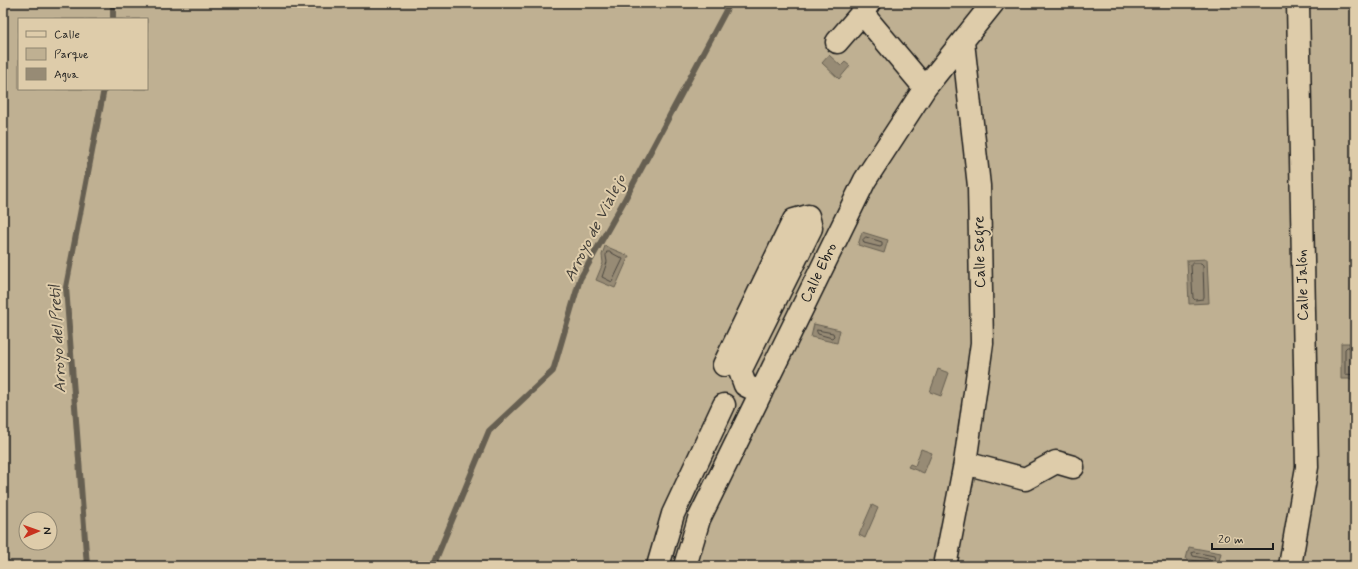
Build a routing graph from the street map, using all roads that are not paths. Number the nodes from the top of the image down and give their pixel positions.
1 (993, 3) edge
2 (1298, 3) edge
3 (866, 8) edge
4 (837, 42) dead end
5 (963, 42) junction
6 (925, 88) junction
7 (724, 365) dead end
8 (761, 393) junction
9 (724, 405) dead end
10 (965, 463) junction
11 (1073, 467) dead end
12 (658, 566) edge
13 (685, 566) edge
14 (945, 566) edge
15 (1290, 566) edge

1 - 5 street, Calle Ebro
2 - 15 street, Calle Jalón
3 - 4 street
3 - 6 street
5 - 6 street, Calle Ebro
5 - 10 street, Calle Segre
6 - 8 street, Calle Ebro
7 - 8 street
8 - 13 street, Calle Ebro
9 - 12 street
10 - 11 street
10 - 14 street, Calle Segre

